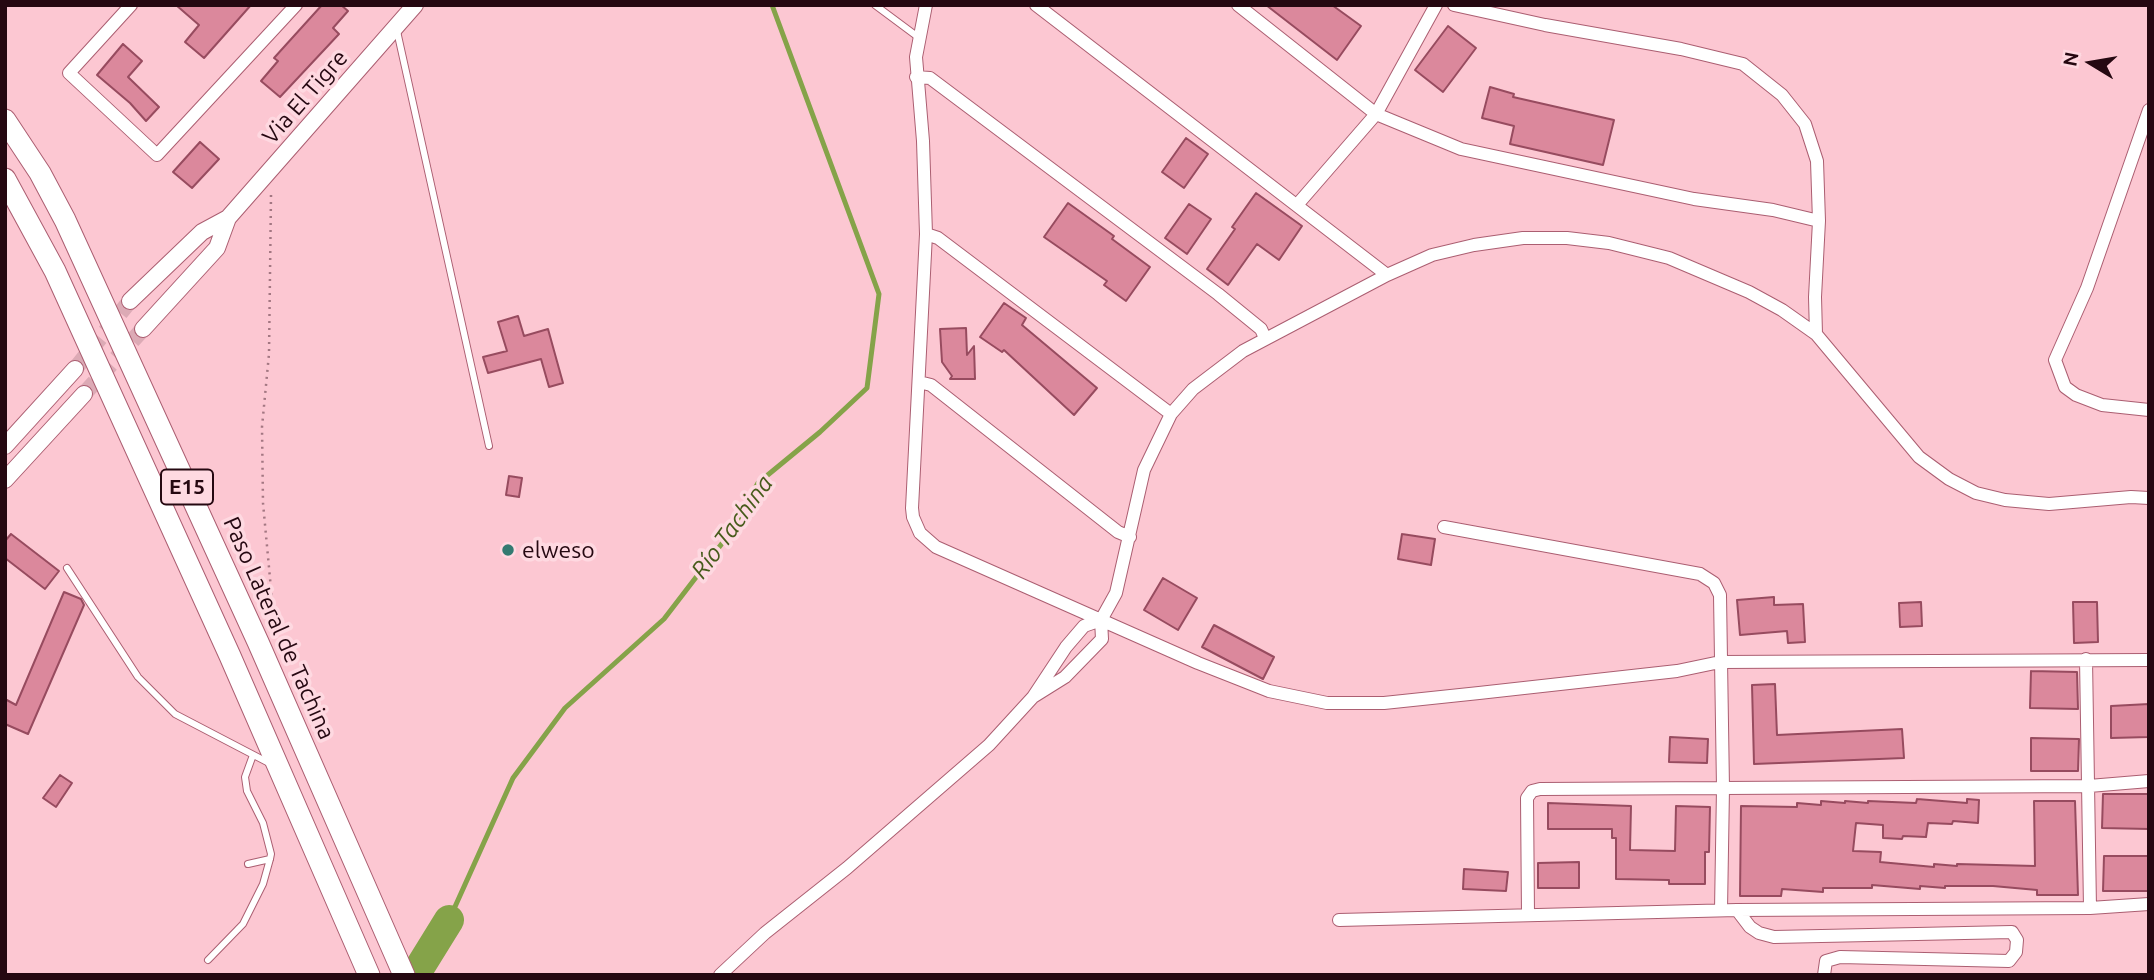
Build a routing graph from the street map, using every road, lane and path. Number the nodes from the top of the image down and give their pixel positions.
1 (131, 5) edge
2 (296, 5) edge
3 (415, 5) edge
4 (875, 5) edge
5 (926, 5) edge
6 (1037, 5) edge
7 (1238, 5) edge
8 (1436, 5) edge
9 (1454, 5) edge
10 (396, 27) junction
11 (918, 37) junction
12 (916, 77) junction
13 (2149, 110) edge
14 (1376, 114) junction
15 (5, 120) edge
16 (272, 169) junction
17 (5, 179) edge
18 (1297, 205) junction
19 (229, 218) junction
20 (1819, 221) junction
21 (926, 234) junction
22 (1387, 275) junction
23 (130, 301) tunnel mouth
24 (143, 329) tunnel mouth
25 (1816, 334) junction
26 (1265, 338) junction
27 (75, 369) tunnel mouth
28 (919, 382) junction
29 (84, 394) tunnel mouth
30 (2149, 410) edge
31 (1171, 414) junction
32 (5, 446) edge
33 (489, 446) dead end
34 (5, 480) edge
35 (2149, 498) edge
36 (1444, 527) dead end
37 (1130, 537) junction
38 (67, 568) dead end
39 (1101, 620) junction
40 (275, 639) dead end
41 (2086, 659) junction
42 (2149, 660) edge
43 (1720, 662) junction
44 (1033, 697) junction
45 (253, 755) junction
46 (280, 769) junction
47 (2149, 780) edge
48 (2089, 786) junction
49 (1723, 788) junction
50 (323, 794) junction
51 (297, 806) junction
52 (270, 859) junction
53 (248, 864) dead end
54 (2149, 904) edge
55 (2090, 908) junction
56 (1721, 910) junction
57 (1737, 910) junction
58 (1528, 914) junction
59 (1339, 920) dead end
60 (208, 960) dead end
61 (369, 975) edge
62 (404, 975) edge
63 (720, 975) edge
64 (1824, 975) edge

1 - 2 street
3 - 10 street, Via El Tigre
4 - 11 lane
5 - 11 street
6 - 18 street
7 - 14 street
8 - 14 street
9 - 20 street
10 - 16 street, Via El Tigre
10 - 33 lane
11 - 12 street
12 - 21 street
12 - 26 street
13 - 30 street
14 - 18 street
14 - 20 street
15 - 50 highway, Paso Lateral de Tachina / E15
16 - 19 street, Via El Tigre
16 - 40 path
17 - 46 highway, E15
18 - 22 street
19 - 23 street, Via El Tigre
19 - 24 street, Via El Tigre
20 - 25 street
21 - 28 street
21 - 31 street
22 - 25 street
22 - 26 street
25 - 35 street
26 - 31 street
27 - 32 street
28 - 37 street
28 - 39 street
29 - 34 street
31 - 37 street
36 - 43 street
37 - 39 street
38 - 45 lane
39 - 43 street
39 - 44 street
39 - 44 street
41 - 42 street
41 - 43 street
41 - 48 street
43 - 49 street
44 - 63 street
45 - 46 lane
45 - 52 lane
46 - 51 highway, E15
47 - 48 street
48 - 49 street
48 - 55 street
49 - 56 street
49 - 58 street
50 - 51 highway
50 - 62 highway, Paso Lateral de Tachina / E15
51 - 61 highway, E15
52 - 53 lane
52 - 60 lane
54 - 55 street
55 - 57 street
56 - 57 street
56 - 58 street
57 - 64 street
58 - 59 street

